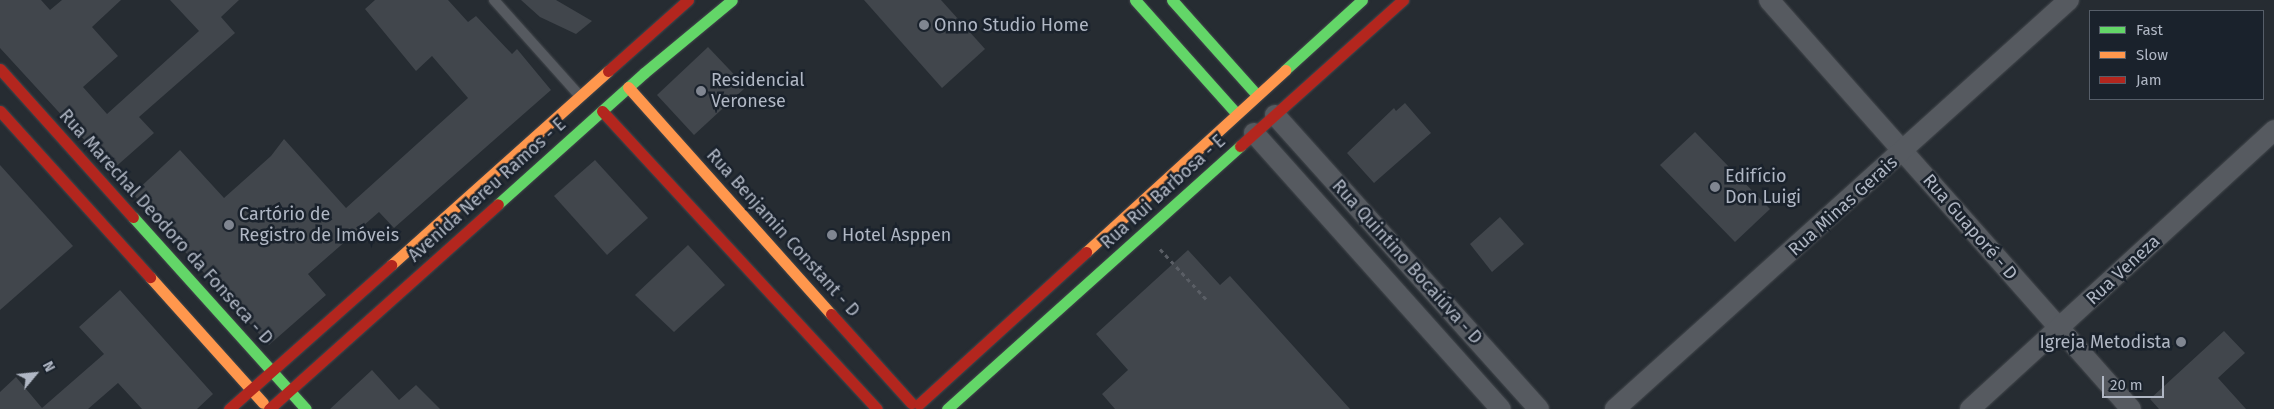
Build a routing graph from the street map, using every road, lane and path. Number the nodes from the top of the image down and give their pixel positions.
1 (494, 0) edge
2 (688, 0) edge
3 (732, 0) edge
4 (1135, 0) edge
5 (1172, 0) edge
6 (1362, 0) edge
7 (1403, 0) edge
8 (1769, 0) edge
9 (2069, 0) edge
10 (0, 69) edge
11 (628, 87) junction
12 (579, 95) junction
13 (1257, 95) junction
14 (0, 111) edge
15 (602, 111) junction
16 (1236, 113) junction
17 (1275, 115) junction
18 (2274, 130) edge
19 (1254, 133) junction
20 (1904, 151) junction
21 (1145, 232) junction
22 (1206, 299) dead end
23 (2059, 329) junction
24 (1478, 340) junction
25 (1456, 359) junction
26 (272, 371) junction
27 (251, 390) junction
28 (290, 391) junction
29 (919, 405) edge
30 (897, 408) edge
31 (229, 409) edge
32 (269, 409) edge
33 (306, 409) edge
34 (877, 409) edge
35 (947, 409) edge
36 (1500, 409) edge
37 (1539, 409) edge
38 (1615, 409) edge
39 (1970, 409) edge
40 (2131, 409) edge

1 - 12 lane
2 - 12 street, Avenida Nereu Ramos - E
3 - 11 street, Avenida Nereu Ramos - E
4 - 16 street
5 - 13 street
6 - 13 street, Rua Rui Barbosa - E
7 - 17 street, Rua Rui Barbosa - E
8 - 20 street, Rua Guaporé - D
9 - 20 street, Rua Minas Gerais
10 - 26 street, Rua Marechal Deodoro da Fonseca - D
11 - 15 street, Avenida Nereu Ramos - E
11 - 29 street, Rua Benjamin Constant - D
12 - 26 street, Avenida Nereu Ramos - E
13 - 16 street, Rua Rui Barbosa - E
14 - 27 street
15 - 28 street, Avenida Nereu Ramos - E
15 - 34 street
16 - 29 street, Rua Rui Barbosa - E
17 - 19 street, Rua Rui Barbosa - E
17 - 24 street, Rua Quintino Bocaiúva - D
18 - 23 street, Rua Veneza
19 - 21 street, Rua Rui Barbosa - E
19 - 25 street, Rua Quintino Bocaiúva - D
20 - 23 street, Rua Guaporé - D
20 - 38 street, Rua Minas Gerais
21 - 22 path
21 - 35 street, Rua Rui Barbosa - E
23 - 39 street, Rua Veneza
23 - 40 street, Rua Guaporé - D
24 - 25 street
24 - 37 street, Rua Quintino Bocaiúva - D
25 - 36 street, Rua Quintino Bocaiúva - D
26 - 27 street, Avenida Nereu Ramos - E
26 - 28 street, Rua Marechal Deodoro da Fonseca - D
27 - 31 street, Avenida Nereu Ramos - E
27 - 32 street
28 - 32 street, Avenida Nereu Ramos - E
28 - 33 street, Rua Marechal Deodoro da Fonseca - D
29 - 30 street

